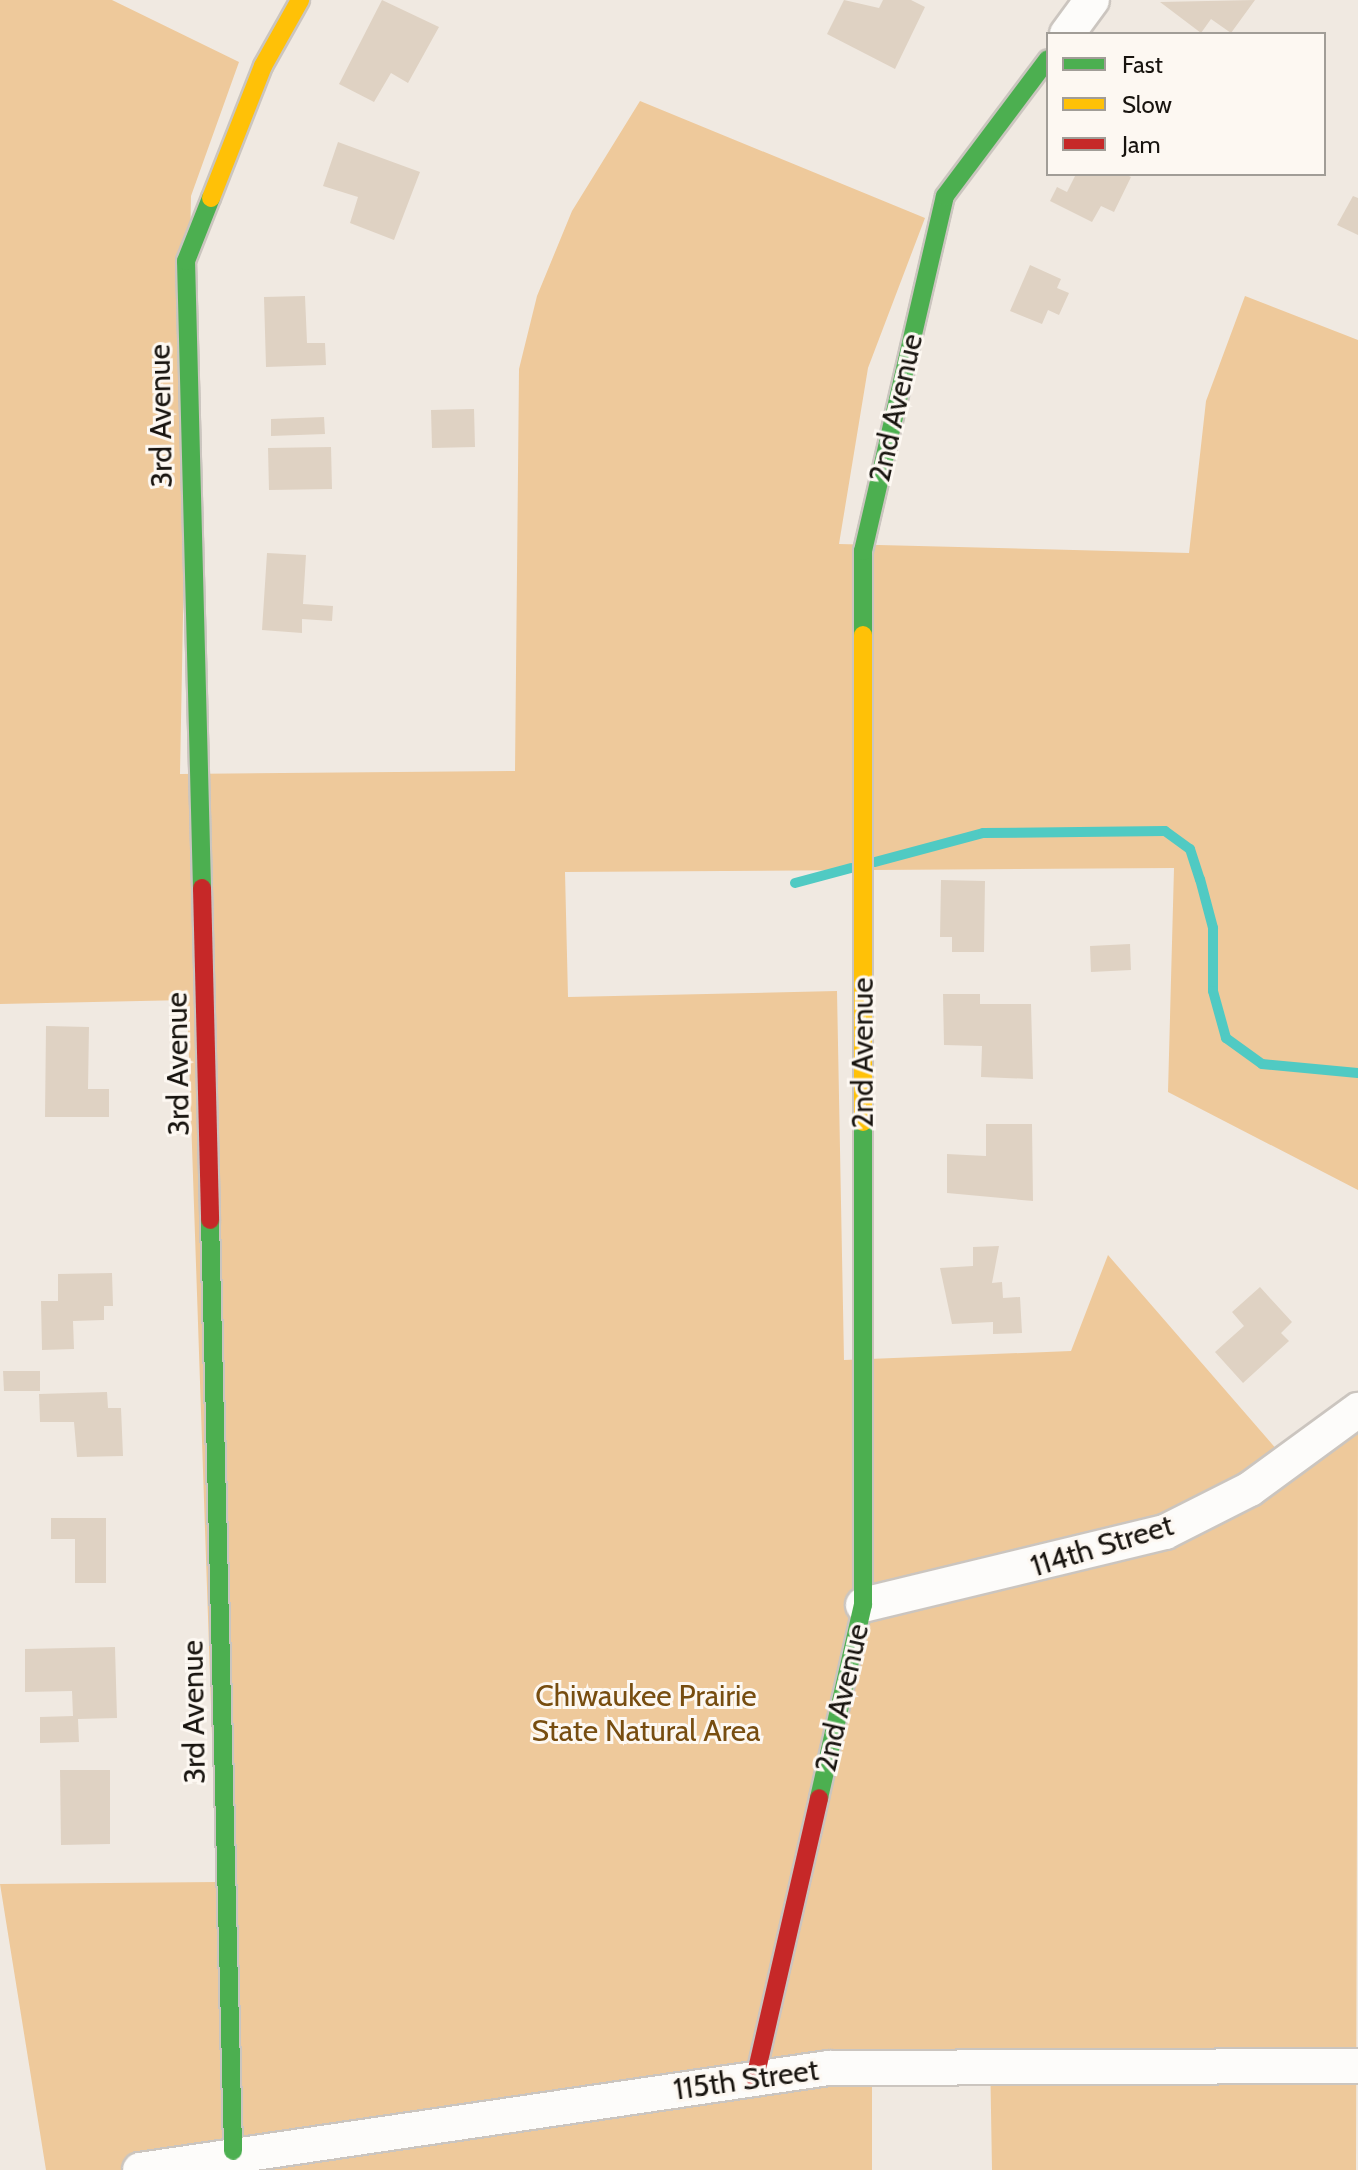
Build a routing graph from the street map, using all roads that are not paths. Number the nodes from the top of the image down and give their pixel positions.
1 (300, 0) edge
2 (1092, 0) edge
3 (1068, 32) edge
4 (1046, 62) edge
5 (1358, 1410) edge
6 (863, 1605) junction
7 (1358, 2066) edge
8 (755, 2078) junction
9 (233, 2151) junction
10 (140, 2170) edge

1 - 9 street, 3rd Avenue
2 - 3 street
4 - 6 street, 2nd Avenue
5 - 6 street, 114th Street
6 - 8 street, 2nd Avenue
7 - 8 street, 115th Street
8 - 9 street, 115th Street
9 - 10 street, 115th Street

